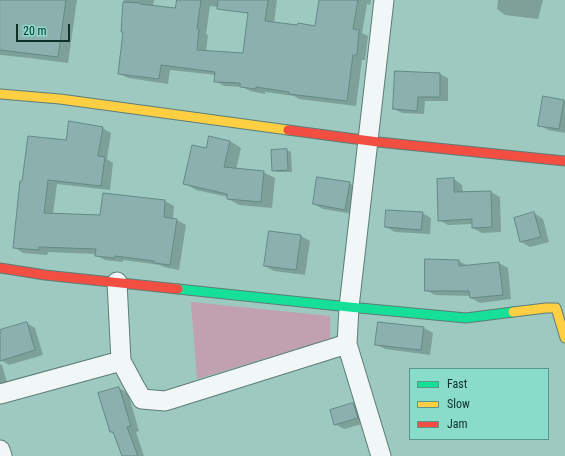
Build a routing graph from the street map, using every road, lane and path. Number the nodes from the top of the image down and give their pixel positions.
1 (384, 0) edge
2 (0, 94) edge
3 (368, 141) junction
4 (565, 161) edge
5 (0, 268) edge
6 (117, 282) junction
7 (349, 307) junction
8 (565, 338) edge
9 (347, 344) junction
10 (121, 361) junction
11 (0, 394) edge
12 (0, 450) edge
13 (2, 456) edge
14 (381, 456) edge

1 - 3 street
2 - 3 street
3 - 4 street
3 - 7 street
5 - 6 street
6 - 7 street
6 - 10 street
7 - 8 street
7 - 9 street
9 - 10 street
9 - 14 street
10 - 11 street
12 - 13 street

